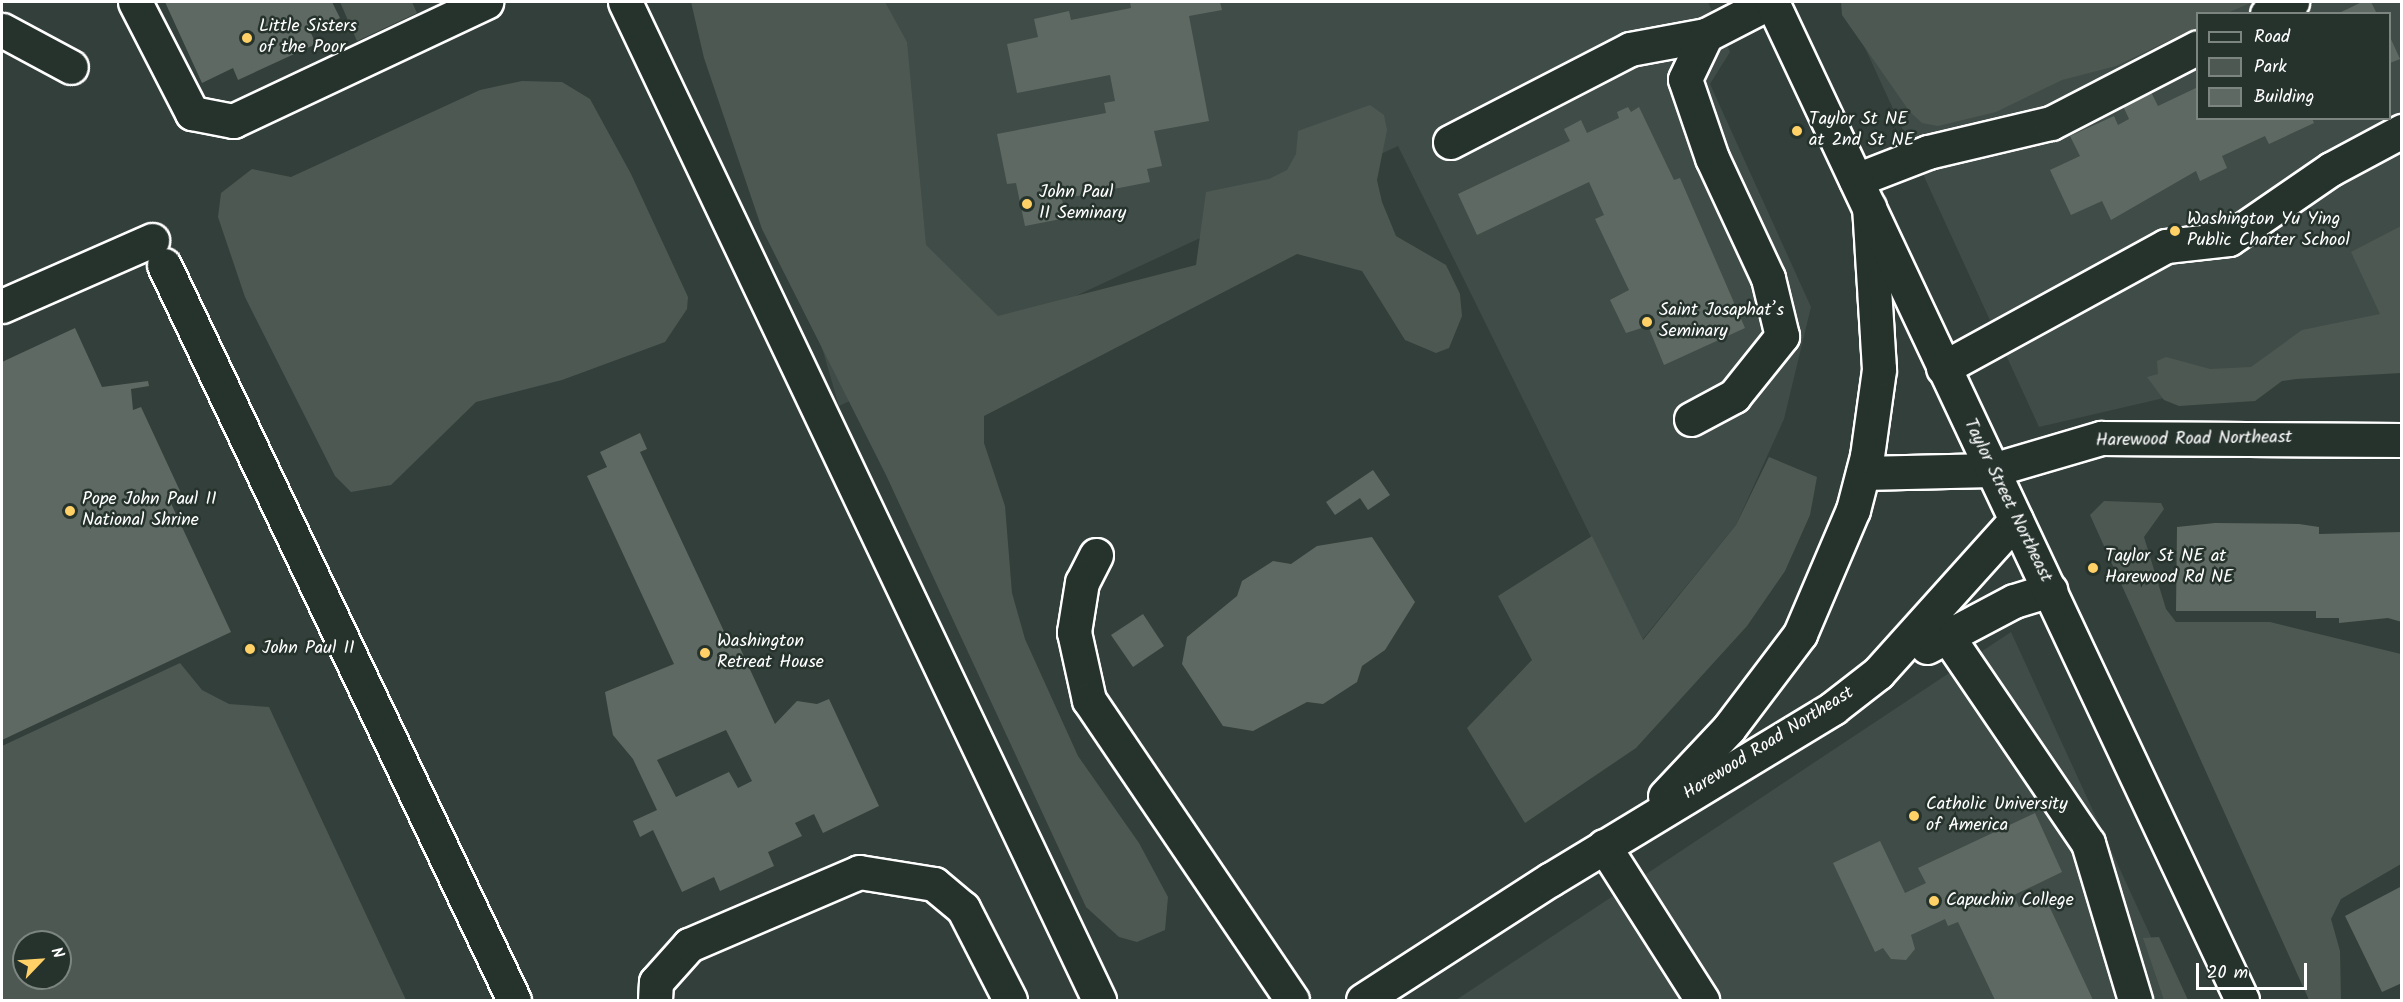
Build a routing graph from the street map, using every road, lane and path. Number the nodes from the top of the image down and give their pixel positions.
1 (135, 2) edge
2 (486, 2) edge
3 (625, 2) edge
4 (1771, 2) edge
5 (2292, 2) edge
6 (2271, 12) edge
7 (2, 30) edge
8 (1706, 35) junction
9 (2196, 48) edge
10 (71, 67) dead end
11 (2402, 131) edge
12 (1450, 142) dead end
13 (1862, 194) junction
14 (2, 306) edge
15 (1944, 368) junction
16 (1691, 419) dead end
17 (2402, 440) edge
18 (1992, 470) junction
19 (1863, 473) junction
20 (2016, 520) junction
21 (1096, 555) dead end
22 (2050, 590) junction
23 (1940, 625) junction
24 (1636, 827) junction
25 (1604, 846) junction
26 (513, 1000) edge
27 (655, 1000) edge
28 (1010, 1000) edge
29 (1099, 1000) edge
30 (1292, 1000) edge
31 (1363, 1000) edge
32 (1702, 1000) edge
33 (2135, 1000) edge
34 (2242, 1000) edge

1 - 2 street
3 - 29 street
4 - 8 street
4 - 13 street, Taylor Street Northeast
5 - 6 street
7 - 10 street
8 - 12 street
8 - 16 street
9 - 13 street
11 - 15 street
13 - 15 street, Taylor Street Northeast
13 - 19 street, Harewood Road Northeast
14 - 26 street
15 - 18 street, Taylor Street Northeast
17 - 18 street, Harewood Road Northeast
18 - 19 street, Harewood Road Northeast
18 - 20 street, Taylor Street Northeast
19 - 24 street, Harewood Road Northeast
20 - 22 street, Taylor Street Northeast
20 - 23 street, Harewood Road Northeast
21 - 30 street
22 - 23 street
22 - 34 street, Taylor Street Northeast
23 - 24 street, Harewood Road Northeast
23 - 33 street
24 - 25 street, Harewood Road Northeast
25 - 31 street, Harewood Road Northeast
25 - 32 street
27 - 28 street

